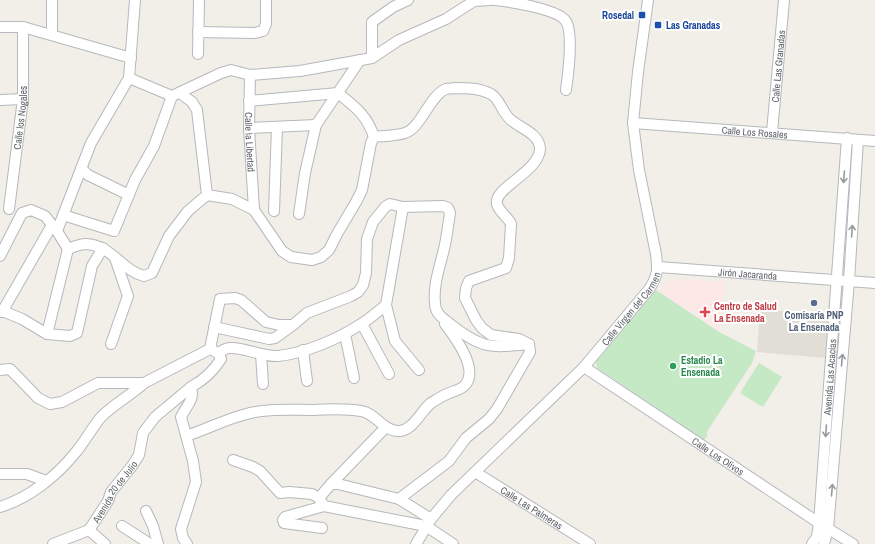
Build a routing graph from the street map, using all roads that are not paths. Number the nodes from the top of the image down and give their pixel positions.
1 (52, 0) edge
2 (135, 0) edge
3 (199, 0) edge
4 (266, 0) edge
5 (408, 0) edge
6 (473, 0) edge
7 (490, 0) edge
8 (494, 0) edge
9 (648, 0) edge
10 (784, 0) edge
11 (393, 4) edge
12 (0, 27) edge
13 (23, 27) junction
14 (198, 32) junction
15 (52, 35) junction
16 (198, 54) dead end
17 (131, 58) junction
18 (372, 58) junction
19 (360, 60) junction
20 (250, 75) junction
21 (129, 78) junction
22 (566, 90) dead end
23 (338, 93) junction
24 (176, 94) junction
25 (23, 99) junction
26 (0, 100) edge
27 (249, 101) junction
28 (633, 122) junction
29 (316, 125) junction
30 (277, 127) junction
31 (249, 128) junction
32 (772, 132) junction
33 (374, 137) junction
34 (847, 138) junction
35 (858, 140) junction
36 (875, 141) edge
37 (81, 168) junction
38 (129, 195) junction
39 (207, 195) junction
40 (404, 206) junction
41 (5, 207) edge
42 (254, 210) junction
43 (274, 211) dead end
44 (22, 214) junction
45 (299, 214) dead end
46 (63, 215) junction
47 (54, 228) junction
48 (103, 248) junction
49 (68, 249) junction
50 (1, 251) edge
51 (115, 256) junction
52 (658, 267) junction
53 (837, 280) junction
54 (849, 281) junction
55 (875, 283) edge
56 (386, 305) junction
57 (1, 311) edge
58 (438, 315) junction
59 (362, 324) junction
60 (293, 325) junction
61 (214, 326) junction
62 (47, 334) junction
63 (345, 334) junction
64 (112, 344) dead end
65 (529, 344) junction
66 (303, 350) junction
67 (214, 351) junction
68 (261, 354) junction
69 (584, 367) junction
70 (0, 370) edge
71 (419, 370) dead end
72 (389, 374) dead end
73 (354, 378) dead end
74 (307, 381) dead end
75 (144, 383) junction
76 (263, 384) dead end
77 (191, 387) junction
78 (386, 427) junction
79 (186, 436) junction
80 (233, 460) dead end
81 (475, 472) junction
82 (0, 474) edge
83 (46, 481) junction
84 (331, 484) junction
85 (399, 499) junction
86 (322, 502) junction
87 (0, 507) edge
88 (146, 510) dead end
89 (429, 523) junction
90 (819, 523) junction
91 (122, 526) dead end
92 (322, 528) dead end
93 (828, 529) junction
94 (89, 530) junction
95 (53, 544) edge
96 (105, 544) edge
97 (150, 544) edge
98 (158, 544) edge
99 (187, 544) edge
100 (416, 544) edge
101 (454, 544) edge
102 (590, 544) edge
103 (812, 544) edge
104 (824, 544) edge
105 (853, 544) edge

1 - 15 street
2 - 17 street
3 - 14 street
4 - 14 street
5 - 11 street
6 - 7 street
6 - 18 street
8 - 22 street
9 - 28 street, Calle Virgen del Carmen
10 - 32 street, Calle Las Granadas
11 - 18 street
12 - 13 street
13 - 15 street
13 - 25 street, Calle los Nogales
14 - 16 street
15 - 17 street
17 - 21 street
18 - 19 street
19 - 20 street
19 - 23 street
20 - 24 street
20 - 27 street, Calle la Libertad
21 - 24 street
21 - 37 street
23 - 27 street
23 - 29 street
23 - 33 street
24 - 38 street
24 - 39 street
25 - 26 street
25 - 41 street, Calle los Nogales
27 - 31 street, Calle la Libertad
28 - 32 street, Calle Los Rosales
28 - 52 street, Calle Virgen del Carmen
29 - 30 street
29 - 45 street
30 - 31 street
30 - 43 street
31 - 42 street, Calle la Libertad
32 - 34 street, Calle Los Rosales
33 - 42 street
33 - 65 street
34 - 35 street, Calle Los Rosales
34 -> 53 street, Avenida Las Acacias
35 - 36 street, Calle Los Rosales
54 -> 35 street, Avenida Las Acacias
37 - 38 street
37 - 46 street
38 - 46 street
39 - 42 street
39 - 51 street
40 - 56 street
40 - 58 street
40 - 60 street
41 - 44 street
44 - 47 street
44 - 50 street
46 - 47 street
47 - 49 street
47 - 57 street
48 - 49 street
48 - 51 street
48 - 62 street
49 - 62 street
51 - 64 street
52 - 53 street, Jirón Jacaranda
52 - 69 street, Calle Virgen del Carmen
53 - 54 street, Jirón Jacaranda
53 -> 90 street, Avenida Las Acacias
54 - 55 street, Jirón Jacaranda
93 -> 54 street, Avenida Las Acacias
56 - 59 street
56 - 71 street
57 - 62 street
58 - 65 street
58 - 78 street
59 - 63 street
59 - 72 street
60 - 61 street
60 - 61 street
61 - 67 street
63 - 66 street
63 - 73 street
65 - 85 street
66 - 68 street
66 - 74 street
67 - 68 street
67 - 75 street
67 - 77 street, Avenida 20 de Julio
68 - 76 street
69 - 81 street, Calle Virgen del Carmen
69 - 90 street, Calle Los Olivos
70 - 75 street
75 - 83 street
77 - 79 street
77 - 94 street, Avenida 20 de Julio
78 - 79 street
78 - 84 street
79 - 99 street
80 - 86 street
81 - 89 street, Calle Virgen del Carmen
81 - 102 street, Calle Las Palmeras
82 - 83 street
83 - 87 street
84 - 85 street
84 - 86 street
85 - 89 street
86 - 89 street
86 - 92 street
88 - 98 street
89 - 100 street, Calle Virgen del Carmen
89 - 101 street
90 - 93 street, Calle Los Olivos
90 - 103 street, Avenida Las Acacias
91 - 97 street
93 - 104 street, Avenida Las Acacias
93 - 105 street, Calle Los Olivos
94 - 95 street, Avenida 20 de Julio
94 - 96 street

